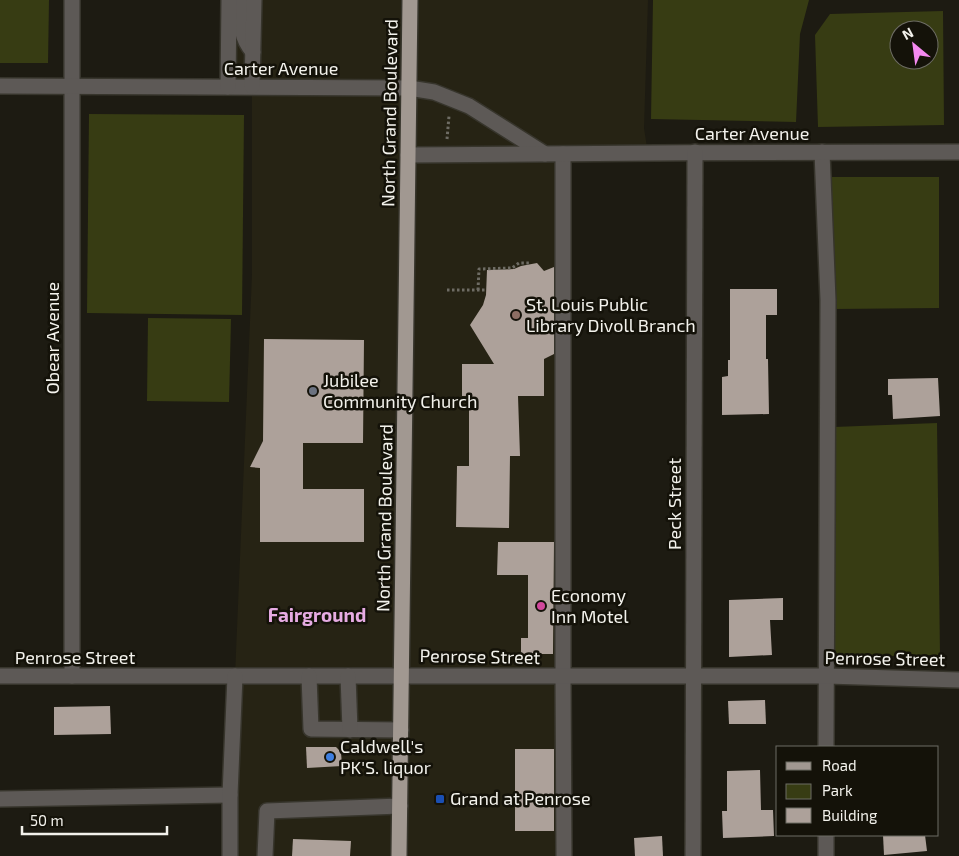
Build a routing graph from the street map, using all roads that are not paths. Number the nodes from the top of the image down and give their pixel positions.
1 (72, 0) edge
2 (229, 0) edge
3 (243, 0) edge
4 (254, 0) edge
5 (410, 0) edge
6 (253, 52) junction
7 (0, 86) edge
8 (72, 86) junction
9 (252, 86) junction
10 (228, 87) junction
11 (408, 88) junction
12 (695, 152) junction
13 (822, 152) junction
14 (959, 152) edge
15 (545, 154) junction
16 (563, 154) junction
17 (408, 156) junction
18 (0, 676) edge
19 (72, 676) junction
20 (236, 676) junction
21 (310, 676) junction
22 (348, 676) junction
23 (402, 676) junction
24 (694, 676) junction
25 (827, 676) junction
26 (563, 677) junction
27 (959, 680) edge
28 (350, 730) junction
29 (401, 730) junction
30 (826, 746) edge
31 (230, 794) junction
32 (0, 798) edge
33 (400, 806) junction
34 (826, 836) edge
35 (230, 856) edge
36 (265, 856) edge
37 (399, 856) edge
38 (564, 856) edge
39 (693, 856) edge
40 (826, 856) edge

1 - 8 street, Obear Avenue
2 - 10 street
3 - 6 street
4 - 6 street
5 - 11 main road, North Grand Boulevard
6 - 9 street
7 - 8 street, Carter Avenue
8 - 10 street, Carter Avenue
8 - 19 street, Obear Avenue
9 - 10 street, Carter Avenue
9 - 11 street, Carter Avenue
11 - 15 street, Carter Avenue
11 - 17 main road, North Grand Boulevard
12 - 13 street, Carter Avenue
12 - 16 street, Carter Avenue
12 - 24 street, Peck Street
13 - 14 street, Carter Avenue
13 - 25 street
15 - 16 street, Carter Avenue
15 - 17 street, Carter Avenue
16 - 26 street
17 - 23 main road, North Grand Boulevard
18 - 19 street, Penrose Street
19 - 20 street, Penrose Street
20 - 21 street, Penrose Street
20 - 31 street
21 - 22 street, Penrose Street
21 - 28 street
22 - 23 street, Penrose Street
22 - 28 street
23 - 26 street, Penrose Street
23 - 29 main road, North Grand Boulevard
24 - 25 street, Penrose Street
24 - 26 street, Penrose Street
24 - 39 street, Peck Street
25 - 27 street, Penrose Street
25 - 30 street
26 - 38 street
28 - 29 street
29 - 33 main road, North Grand Boulevard
31 - 32 street
31 - 35 street
33 - 36 street
33 - 37 main road, North Grand Boulevard
34 - 40 street

